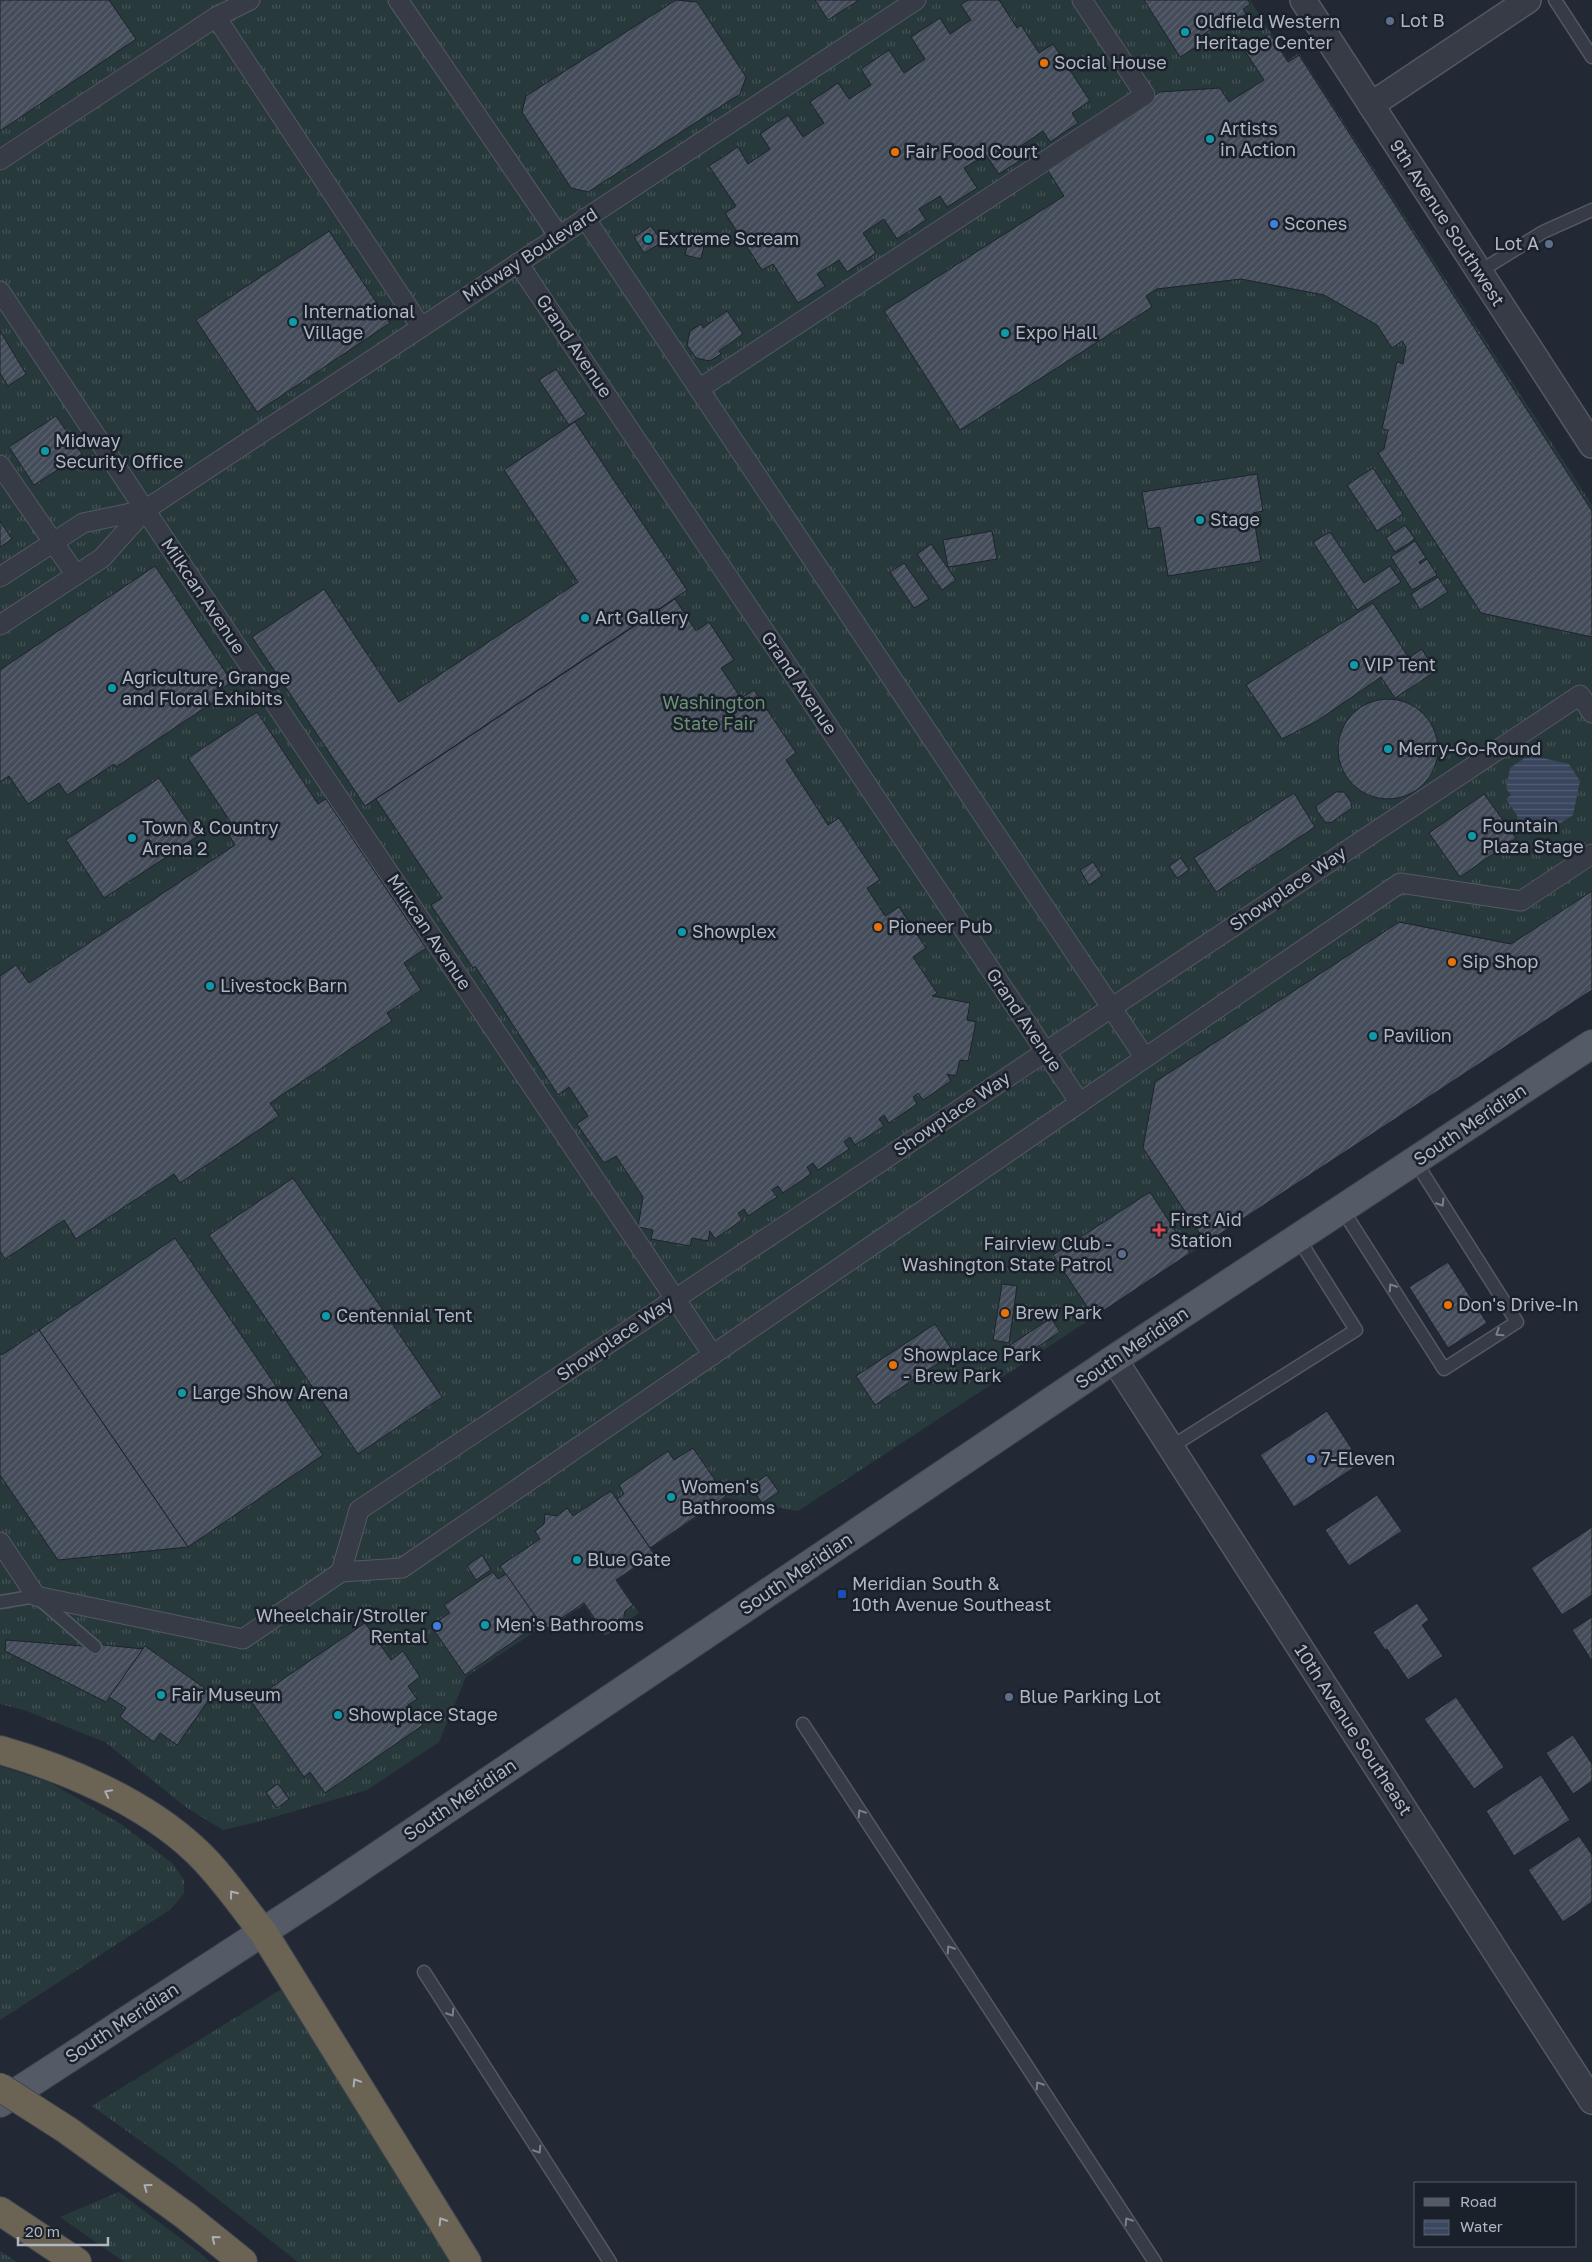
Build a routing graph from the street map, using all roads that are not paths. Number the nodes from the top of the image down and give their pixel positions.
1 (250, 0) edge
2 (398, 0) edge
3 (916, 0) edge
4 (1082, 0) edge
5 (1303, 0) edge
6 (1528, 0) edge
7 (1555, 0) edge
8 (216, 17) junction
9 (1592, 57) edge
10 (1371, 105) junction
11 (0, 160) edge
12 (1592, 210) edge
13 (585, 218) junction
14 (559, 236) junction
15 (518, 263) junction
16 (1479, 272) junction
17 (0, 291) edge
18 (420, 327) junction
19 (699, 389) junction
20 (1592, 446) edge
21 (0, 465) edge
22 (145, 510) junction
23 (53, 542) junction
24 (76, 575) junction
25 (0, 577) edge
26 (0, 625) edge
27 (1592, 714) edge
28 (1592, 854) edge
29 (1111, 1008) junction
30 (1592, 1044) edge
31 (1045, 1052) junction
32 (1144, 1058) junction
33 (1080, 1103) junction
34 (1415, 1162) junction
35 (1342, 1210) junction
36 (1298, 1238) junction
37 (676, 1299) junction
38 (713, 1355) junction
39 (1114, 1359) junction
40 (1171, 1448) junction
41 (0, 1542) edge
42 (341, 1572) junction
43 (36, 1596) junction
44 (0, 1602) edge
45 (95, 1648) dead end
46 (803, 1724) dead end
47 (0, 1750) edge
48 (263, 1932) junction
49 (424, 1972) dead end
50 (0, 2087) edge
51 (1592, 2101) edge
52 (0, 2103) edge
53 (0, 2211) edge
54 (77, 2262) edge
55 (243, 2262) edge
56 (468, 2262) edge
57 (610, 2262) edge
58 (1155, 2262) edge

1 - 8 street
2 - 14 street
3 - 13 street, Midway Boulevard
4 - 19 street
5 - 10 street, 9th Avenue Southwest
6 - 10 street
7 - 9 lane
8 - 11 street
8 - 18 street
10 - 16 street, 9th Avenue Southwest
12 - 16 lane
13 - 14 street, Midway Boulevard
13 - 19 street
14 - 15 street, Midway Boulevard
15 - 18 street, Midway Boulevard
15 - 31 street, Grand Avenue
16 - 20 street, 9th Avenue Southwest
17 - 22 street, Milkcan Avenue
18 - 22 street, Midway Boulevard
19 - 29 street
21 - 23 street
22 - 23 street, Midway Boulevard
22 - 24 street, Midway Boulevard
22 - 37 street, Milkcan Avenue
23 - 24 street
23 - 25 street, Midway Boulevard
24 - 26 street, Midway Boulevard
27 - 29 street, Showplace Way
28 - 32 street
29 - 31 street, Showplace Way
29 - 32 street
30 - 34 main road, South Meridian
31 - 33 street, Grand Avenue
31 - 37 street, Showplace Way
32 - 33 street
33 - 38 street
34 - 35 main road, South Meridian
34 -> 35 lane
35 - 36 main road, South Meridian
36 - 39 main road, South Meridian
36 - 40 lane
37 - 38 street, Milkcan Avenue
37 - 42 street, Showplace Way
38 - 42 street
39 - 40 street, 10th Avenue Southeast
39 - 48 main road, South Meridian
40 - 51 street, 10th Avenue Southeast
41 - 43 street
42 - 43 street
43 - 44 lane
43 - 45 lane
58 -> 46 lane
48 -> 47 highway
48 - 52 main road, South Meridian
56 -> 48 highway
49 -> 57 lane
55 -> 50 highway, bridge
53 - 54 highway

